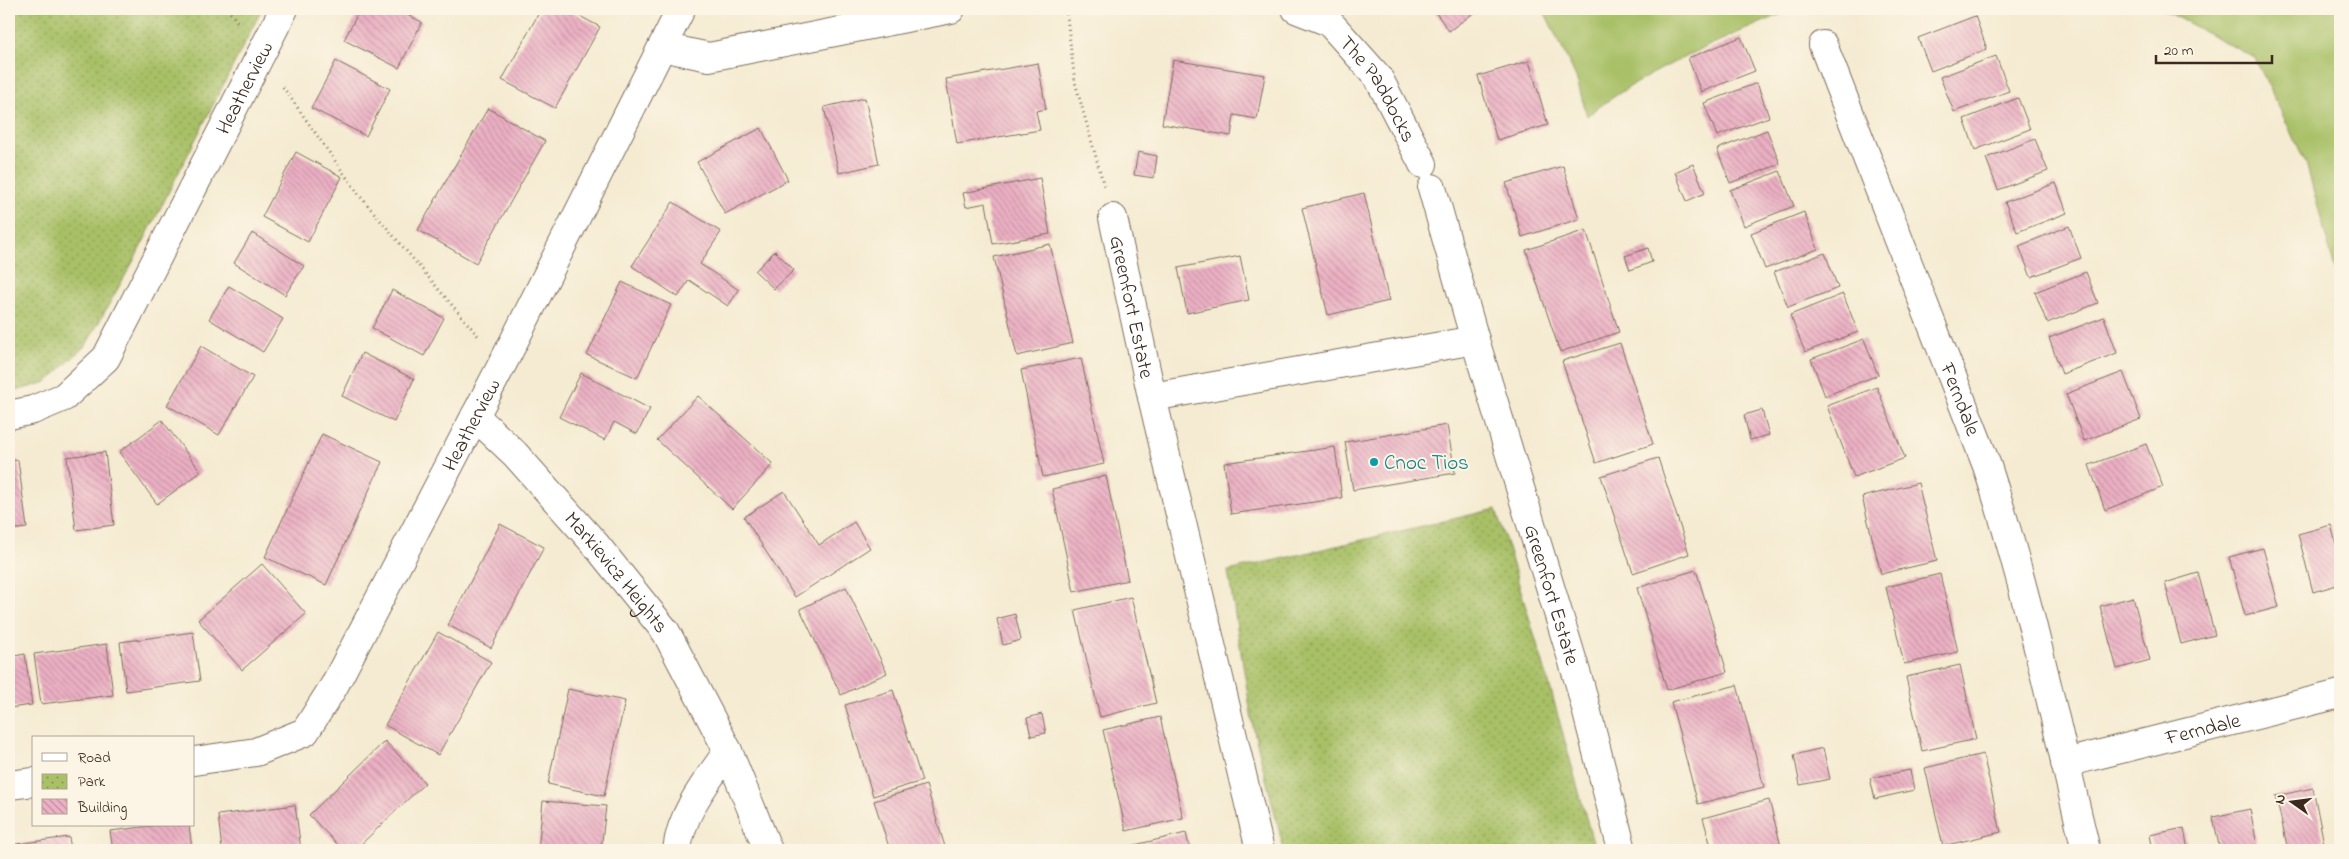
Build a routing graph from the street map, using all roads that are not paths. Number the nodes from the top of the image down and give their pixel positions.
1 (284, 9) edge
2 (681, 9) edge
3 (951, 9) edge
4 (1296, 9) edge
5 (1823, 45) dead end
6 (662, 47) junction
7 (1427, 176) joint
8 (1113, 218) road end
9 (1475, 340) junction
10 (1152, 397) junction
11 (9, 415) edge
12 (475, 416) junction
13 (2340, 694) edge
14 (728, 751) junction
15 (195, 761) edge
16 (2065, 763) junction
17 (32, 782) edge
18 (9, 785) edge
19 (677, 850) edge
20 (768, 850) edge
21 (1260, 850) edge
22 (1622, 850) edge
23 (2086, 850) edge

1 - 11 street, Heatherview
2 - 6 street, Heatherview
3 - 6 street
4 - 7 street, The Paddocks
5 - 16 street, Ferndale
6 - 12 street, Heatherview
7 - 9 street, Greenfort Estate
8 - 10 street, Greenfort Estate
9 - 10 street, Greenfort Estate
9 - 22 street, Greenfort Estate
10 - 21 street, Greenfort Estate
12 - 14 street, Markievicz Heights
12 - 15 street, Heatherview
13 - 16 street, Ferndale
14 - 19 street
14 - 20 street, Markievicz Heights
16 - 23 street, Ferndale
17 - 18 street

